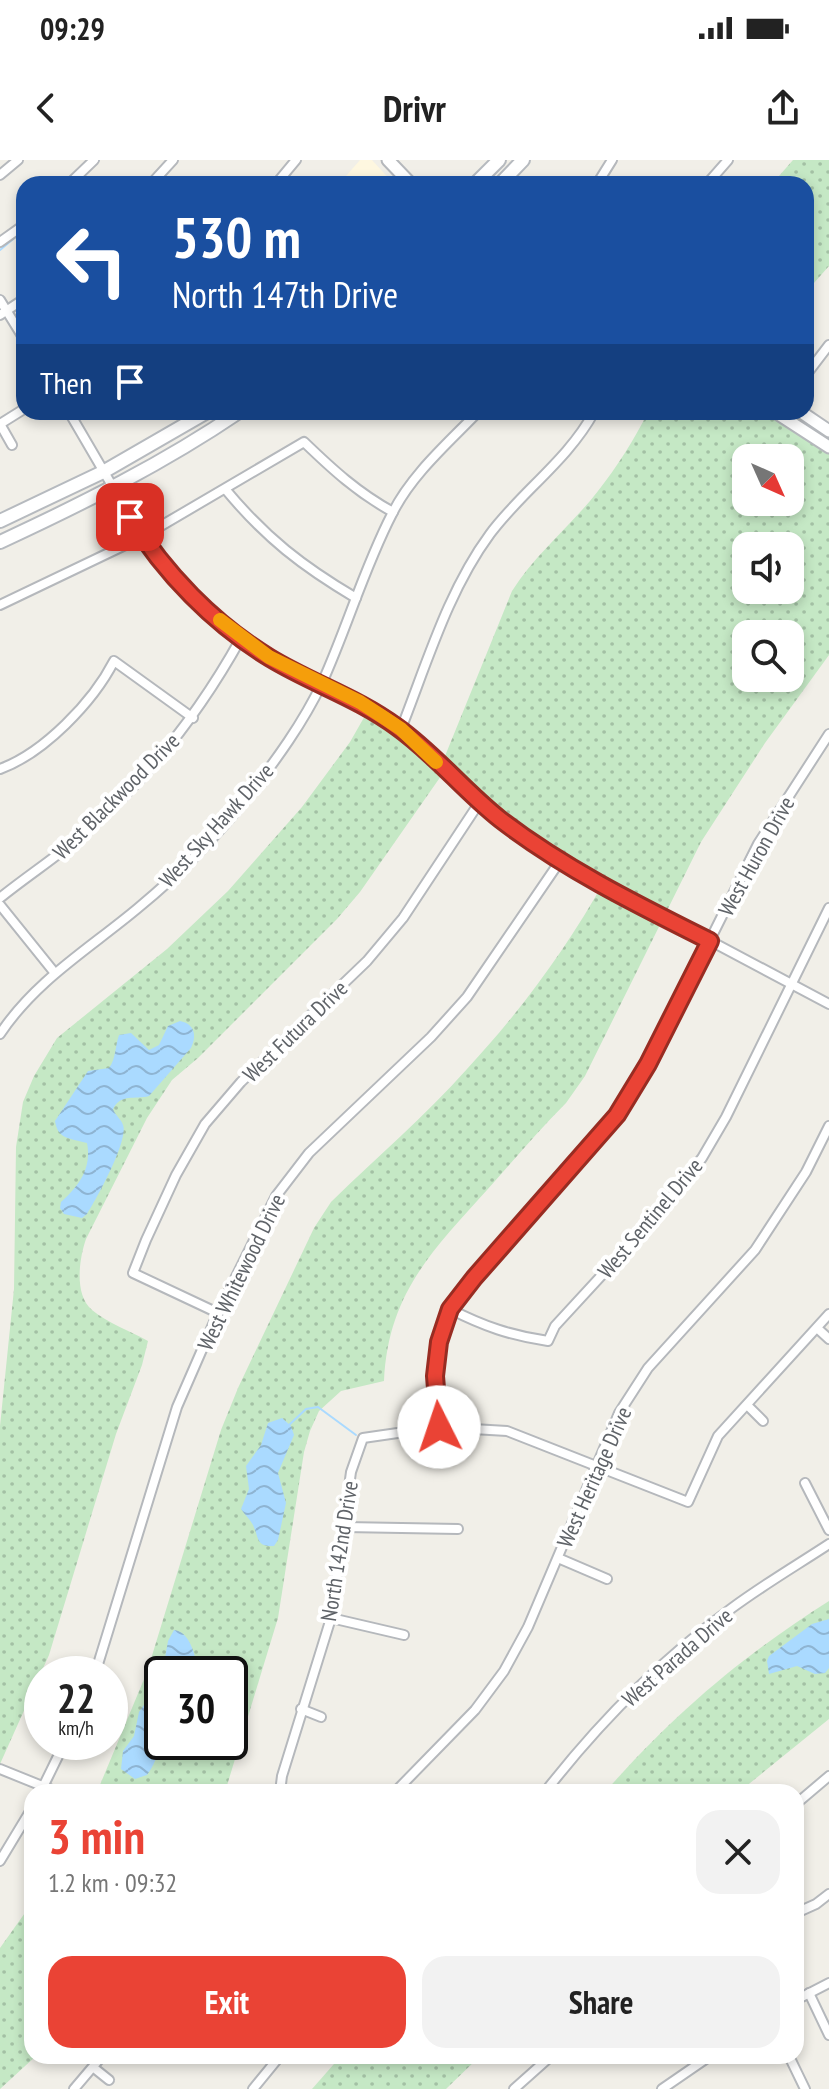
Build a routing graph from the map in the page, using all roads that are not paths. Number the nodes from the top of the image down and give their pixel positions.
1 (18, 160) edge
2 (94, 160) edge
3 (173, 160) edge
4 (296, 160) edge
5 (388, 160) edge
6 (499, 160) edge
7 (523, 160) edge
8 (728, 160) edge
9 (0, 175) edge
10 (77, 176) edge
11 (158, 176) edge
12 (283, 176) edge
13 (403, 176) edge
14 (483, 176) edge
15 (508, 176) edge
16 (714, 176) edge
17 (0, 300) edge
18 (3, 313) edge
19 (16, 329) edge
20 (829, 345) edge
21 (814, 365) edge
22 (74, 420) edge
23 (195, 420) edge
24 (226, 420) edge
25 (470, 420) edge
26 (588, 420) edge
27 (788, 420) edge
28 (0, 424) edge
29 (12, 445) dead end
30 (829, 447) edge
31 (107, 479) junction
32 (226, 490) junction
33 (393, 512) junction
34 (0, 521) edge
35 (142, 537) junction
36 (0, 542) edge
37 (356, 598) junction
38 (0, 605) edge
39 (241, 638) junction
40 (321, 684) junction
41 (193, 718) junction
42 (401, 729) junction
43 (829, 734) edge
44 (0, 769) edge
45 (479, 803) junction
46 (560, 861) junction
47 (0, 898) edge
48 (0, 905) edge
49 (829, 908) edge
50 (710, 941) junction
51 (54, 972) junction
52 (791, 984) junction
53 (829, 1004) edge
54 (0, 1034) edge
55 (829, 1126) edge
56 (450, 1309) junction
57 (218, 1313) junction
58 (829, 1314) edge
59 (817, 1328) junction
60 (829, 1339) edge
61 (747, 1405) junction
62 (763, 1421) dead end
63 (439, 1427) junction
64 (598, 1465) junction
65 (805, 1483) dead end
66 (345, 1527) junction
67 (458, 1529) dead end
68 (829, 1530) edge
69 (829, 1544) edge
70 (558, 1558) junction
71 (607, 1579) dead end
72 (331, 1618) junction
73 (404, 1635) dead end
74 (101, 1656) edge
75 (301, 1709) junction
76 (321, 1717) dead end
77 (56, 1760) edge
78 (0, 1769) edge
79 (829, 1776) edge
80 (30, 1784) edge
81 (45, 1784) edge
82 (281, 1784) edge
83 (403, 1784) edge
84 (552, 1784) edge
85 (804, 1797) edge
86 (24, 1821) edge
87 (0, 1861) edge
88 (829, 1894) edge
89 (804, 1909) edge
90 (829, 1983) edge
91 (809, 1993) junction
92 (804, 1996) edge
93 (829, 2035) edge
94 (97, 2064) edge
95 (273, 2064) edge
96 (542, 2064) edge
97 (698, 2064) edge
98 (793, 2064) edge
99 (94, 2068) junction
100 (109, 2080) dead end
101 (516, 2088) edge
102 (74, 2089) edge
103 (253, 2089) edge
104 (662, 2089) edge
105 (805, 2089) edge

1 - 9 street
2 - 10 street
3 - 11 street
4 - 12 street
5 - 13 street
6 - 14 main road
7 - 15 main road
8 - 16 street
17 - 18 street
18 - 19 street
20 - 21 street
22 - 31 street
23 - 31 main road
24 - 31 main road
25 - 33 street, West Sky Hawk Drive
26 - 42 street
27 - 30 street
28 - 29 street
31 - 34 main road
31 - 35 street
31 - 36 main road
32 - 33 street
32 - 35 street
32 - 37 street
33 - 37 street, West Sky Hawk Drive
35 - 38 street
35 - 39 street
37 - 40 street, West Sky Hawk Drive
39 - 40 street
39 - 41 street, West Blackwood Drive
40 - 42 street
40 - 51 street, West Sky Hawk Drive
41 - 44 street
41 - 47 street, West Blackwood Drive
42 - 45 street
43 - 50 street, West Huron Drive
45 - 46 street
45 - 57 street, West Futura Drive
46 - 50 street
46 - 57 street, West Whitewood Drive
48 - 51 street
49 - 52 street, West Sentinel Drive
50 - 52 street
50 - 56 street, West Huron Drive
51 - 54 street, West Sky Hawk Drive
52 - 53 street
52 - 56 street, West Sentinel Drive
55 - 64 street, West Heritage Drive
56 - 63 street, West Huron Drive
57 - 74 street, West Whitewood Drive
58 - 59 street
59 - 60 street
59 - 61 street
61 - 62 street
61 - 64 street
63 - 64 street
63 - 66 street, North 142nd Drive
64 - 70 street, West Heritage Drive
65 - 68 street
66 - 67 street
66 - 72 street, North 142nd Drive
69 - 84 street, West Parada Drive
70 - 71 street
70 - 83 street, West Heritage Drive
72 - 73 street
72 - 75 street, North 142nd Drive
75 - 76 street
75 - 82 street, North 142nd Drive
77 - 81 street
78 - 80 street
79 - 85 street
86 - 87 street
88 - 89 street
90 - 91 street
91 - 92 street
91 - 93 street
94 - 99 street
95 - 103 street
96 - 101 street
97 - 104 street
98 - 105 street
99 - 100 street
99 - 102 street

